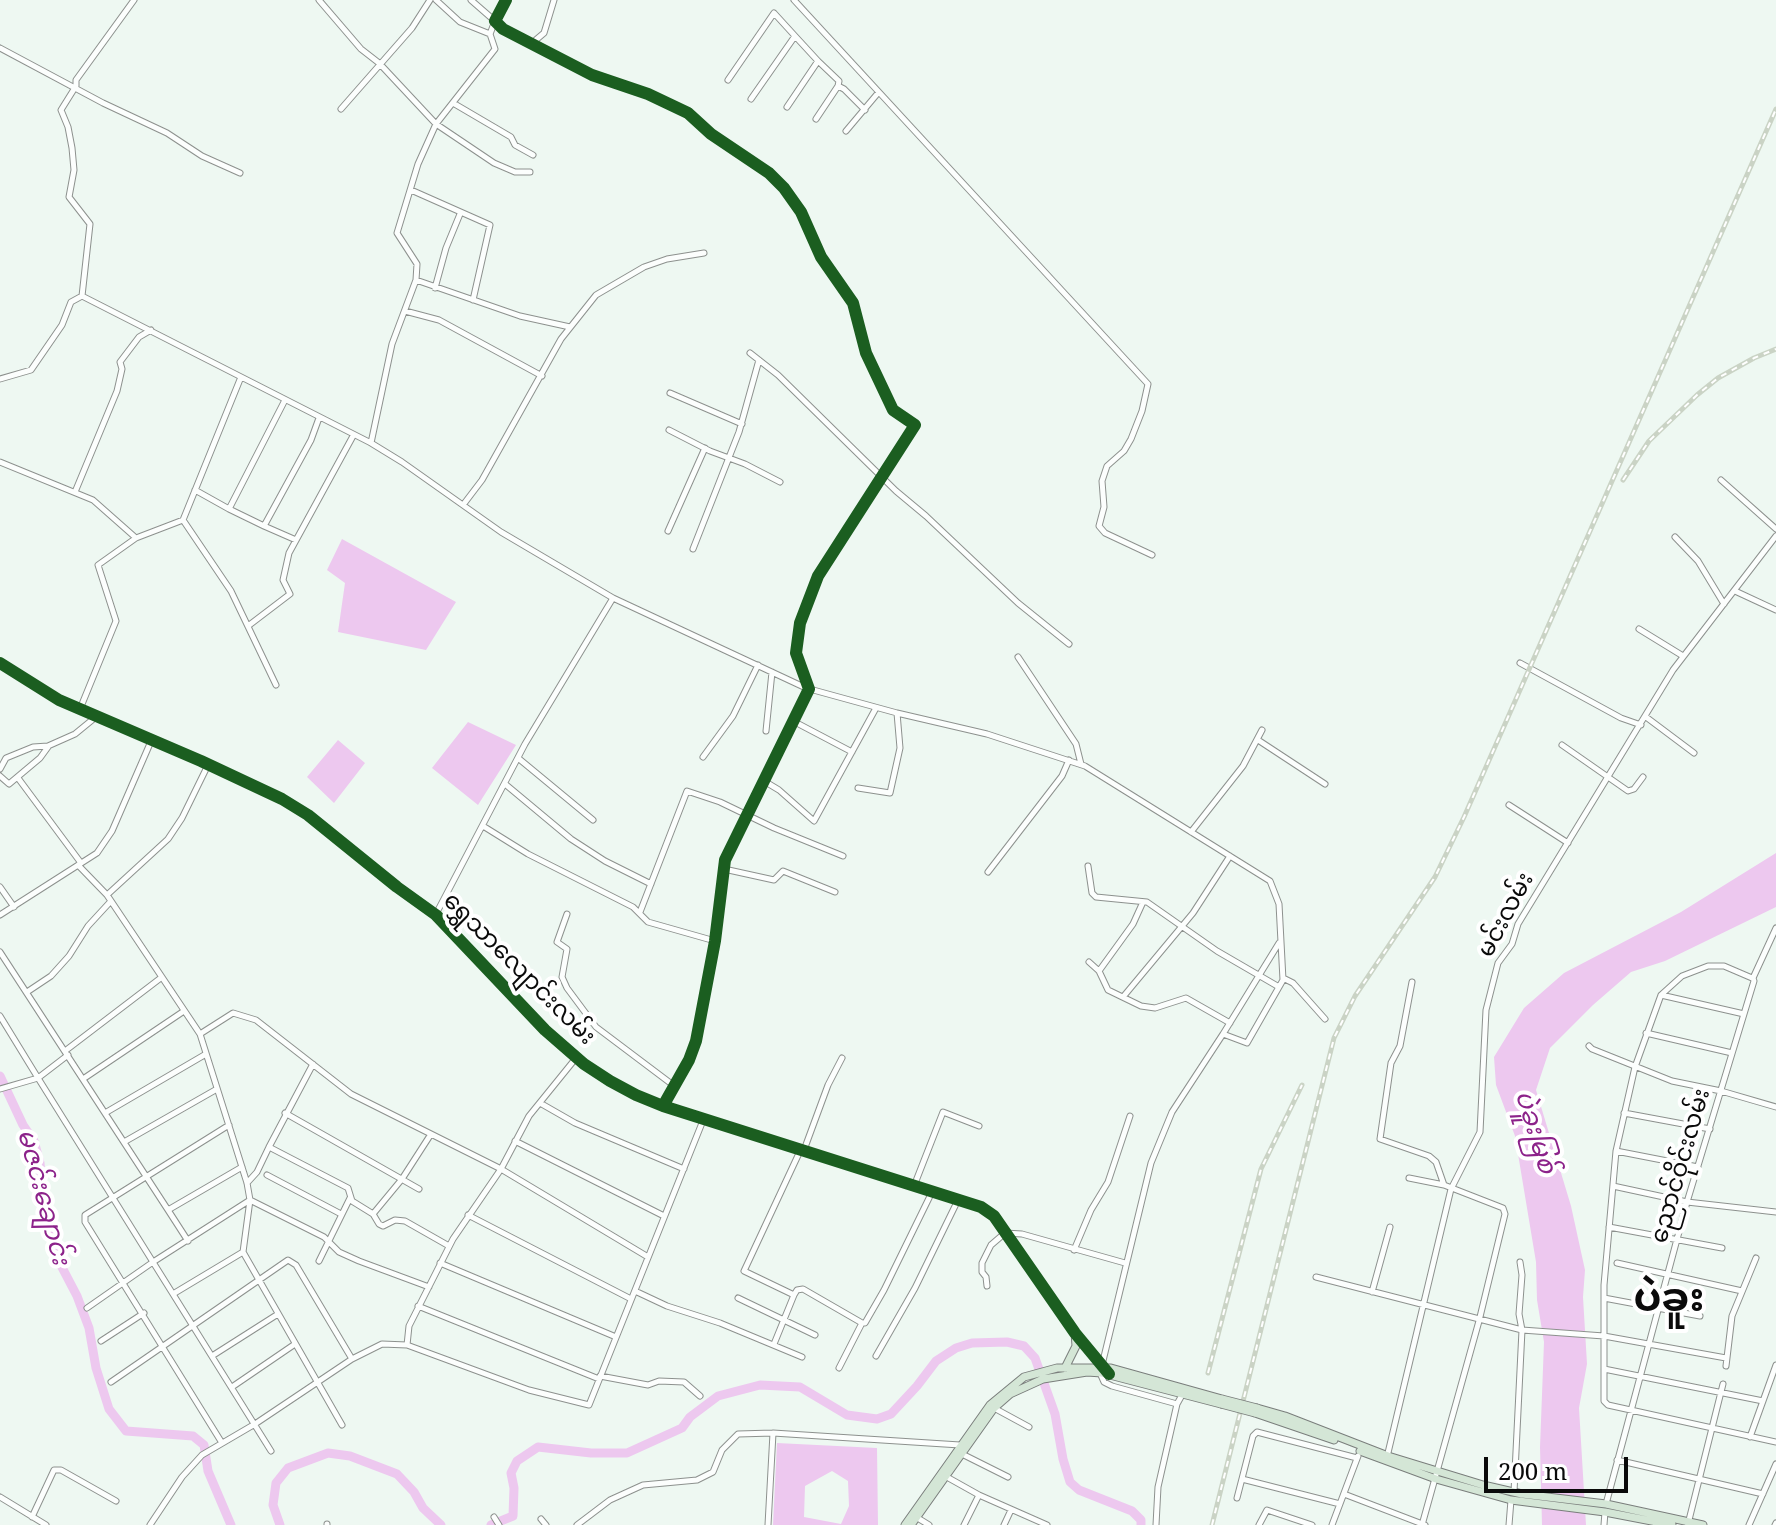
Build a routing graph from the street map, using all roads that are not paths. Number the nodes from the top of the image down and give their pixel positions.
1 (134, 0) edge
2 (319, 0) edge
3 (433, 0) edge
4 (471, 0) edge
5 (506, 0) edge
6 (554, 0) edge
7 (794, 0) edge
8 (495, 21) junction
9 (490, 34) junction
10 (795, 36) junction
11 (531, 44) junction
12 (0, 48) edge
13 (818, 61) junction
14 (379, 63) junction
15 (728, 80) dead end
16 (76, 86) junction
17 (838, 86) junction
18 (878, 93) junction
19 (751, 99) dead end
20 (453, 103) junction
21 (787, 107) dead end
22 (341, 109) dead end
23 (865, 110) junction
24 (816, 119) dead end
25 (436, 124) junction
26 (846, 131) dead end
27 (533, 155) dead end
28 (530, 172) dead end
29 (240, 173) dead end
30 (411, 190) junction
31 (460, 214) junction
32 (704, 253) dead end
33 (416, 280) junction
34 (435, 288) junction
35 (82, 296) junction
36 (473, 300) junction
37 (405, 311) junction
38 (570, 327) junction
39 (151, 330) junction
40 (750, 353) dead end
41 (759, 360) junction
42 (542, 376) junction
43 (241, 377) junction
44 (0, 379) edge
45 (670, 393) dead end
46 (285, 400) junction
47 (319, 418) junction
48 (742, 424) junction
49 (669, 430) dead end
50 (353, 436) junction
51 (371, 443) junction
52 (705, 448) junction
53 (730, 457) junction
54 (0, 462) edge
55 (880, 475) junction
56 (1721, 480) dead end
57 (780, 482) dead end
58 (195, 490) junction
59 (75, 492) junction
60 (463, 505) junction
61 (229, 509) junction
62 (183, 520) junction
63 (264, 526) junction
64 (1776, 529) edge
65 (668, 531) dead end
66 (1776, 536) edge
67 (1675, 537) dead end
68 (136, 538) junction
69 (296, 540) junction
70 (693, 549) dead end
71 (1152, 555) dead end
72 (1735, 591) junction
73 (613, 598) junction
74 (1724, 604) junction
75 (1776, 610) edge
76 (248, 626) junction
77 (1639, 629) dead end
78 (1069, 644) dead end
79 (1683, 656) junction
80 (1018, 657) dead end
81 (0, 663) edge
82 (1520, 663) dead end
83 (758, 665) junction
84 (772, 672) junction
85 (276, 685) dead end
86 (809, 689) junction
87 (876, 708) junction
88 (80, 709) junction
89 (897, 713) junction
90 (97, 716) junction
91 (1646, 717) junction
92 (793, 721) junction
93 (1641, 725) junction
94 (1262, 730) dead end
95 (766, 731) dead end
96 (152, 739) junction
97 (1258, 740) junction
98 (1562, 745) dead end
99 (48, 746) junction
100 (852, 752) junction
101 (1694, 753) dead end
102 (703, 757) dead end
103 (518, 758) junction
104 (1069, 760) junction
105 (208, 765) junction
106 (1081, 765) junction
107 (0, 769) edge
108 (0, 776) edge
109 (1610, 776) junction
110 (1643, 777) dead end
111 (18, 778) junction
112 (764, 781) junction
113 (505, 784) junction
114 (1325, 784) dead end
115 (858, 788) dead end
116 (1509, 805) dead end
117 (747, 816) junction
118 (593, 820) dead end
119 (483, 826) junction
120 (1191, 832) junction
121 (1568, 843) junction
122 (843, 856) dead end
123 (1230, 856) junction
124 (79, 864) junction
125 (1088, 866) dead end
126 (724, 869) junction
127 (988, 872) dead end
128 (651, 884) junction
129 (0, 887) edge
130 (835, 892) dead end
131 (109, 898) junction
132 (1143, 902) junction
133 (14, 907) junction
134 (640, 912) junction
135 (567, 914) dead end
136 (0, 915) edge
137 (436, 915) junction
138 (1182, 926) junction
139 (1776, 928) edge
140 (715, 941) junction
141 (1280, 943) junction
142 (0, 952) edge
143 (1089, 962) dead end
144 (1099, 971) junction
145 (162, 977) junction
146 (1259, 977) junction
147 (1282, 978) junction
148 (1753, 978) junction
149 (1412, 982) dead end
150 (1279, 987) junction
151 (27, 992) junction
152 (1661, 995) junction
153 (1123, 997) junction
154 (184, 1011) junction
155 (1744, 1014) junction
156 (0, 1016) edge
157 (1325, 1019) dead end
158 (1230, 1023) junction
159 (1646, 1033) junction
160 (200, 1034) junction
161 (1223, 1034) junction
162 (1589, 1046) dead end
163 (66, 1053) junction
164 (1732, 1053) junction
165 (206, 1054) junction
166 (576, 1058) junction
167 (842, 1058) dead end
168 (313, 1064) junction
169 (1635, 1067) junction
170 (38, 1078) junction
171 (83, 1079) junction
172 (673, 1085) junction
173 (1, 1088) edge
174 (217, 1089) junction
175 (1721, 1091) junction
176 (540, 1103) junction
177 (663, 1106) junction
178 (1776, 1107) edge
179 (105, 1113) junction
180 (285, 1113) junction
181 (1624, 1113) junction
182 (1130, 1116) dead end
183 (704, 1118) junction
184 (229, 1125) junction
185 (979, 1126) dead end
186 (1710, 1129) junction
187 (431, 1134) junction
188 (515, 1141) junction
189 (124, 1142) junction
190 (269, 1147) junction
191 (802, 1149) junction
192 (1616, 1151) junction
193 (242, 1167) junction
194 (1698, 1167) junction
195 (501, 1169) junction
196 (684, 1169) junction
197 (267, 1175) dead end
198 (146, 1176) junction
199 (1409, 1178) dead end
200 (402, 1179) junction
201 (247, 1183) junction
202 (1444, 1185) junction
203 (914, 1186) junction
204 (1613, 1186) junction
205 (419, 1189) dead end
206 (1451, 1189) junction
207 (932, 1192) junction
208 (350, 1198) junction
209 (113, 1200) junction
210 (250, 1200) junction
211 (958, 1200) junction
212 (1687, 1202) junction
213 (168, 1210) junction
214 (1776, 1212) edge
215 (341, 1214) junction
216 (373, 1214) junction
217 (468, 1215) junction
218 (664, 1216) junction
219 (1390, 1227) dead end
220 (1609, 1227) junction
221 (1005, 1233) junction
222 (1678, 1239) junction
223 (328, 1240) junction
224 (188, 1241) junction
225 (449, 1246) junction
226 (1722, 1248) dead end
227 (1074, 1250) junction
228 (243, 1252) junction
229 (648, 1257) junction
230 (1756, 1258) dead end
231 (319, 1261) dead end
232 (153, 1262) junction
233 (1520, 1262) dead end
234 (440, 1263) junction
235 (1125, 1263) junction
236 (1617, 1263) dead end
237 (1669, 1274) junction
238 (1316, 1277) dead end
239 (259, 1280) junction
240 (124, 1283) junction
241 (987, 1286) dead end
242 (429, 1287) junction
243 (635, 1291) junction
244 (1742, 1291) junction
245 (1372, 1292) junction
246 (173, 1294) junction
247 (794, 1295) junction
248 (738, 1298) dead end
249 (1604, 1298) junction
250 (631, 1299) junction
251 (418, 1306) junction
252 (1424, 1306) junction
253 (87, 1308) dead end
254 (1659, 1308) junction
255 (144, 1313) junction
256 (278, 1314) junction
257 (1700, 1316) dead end
258 (784, 1320) junction
259 (1479, 1321) junction
260 (862, 1323) junction
261 (192, 1325) junction
262 (1522, 1330) junction
263 (1075, 1333) junction
264 (815, 1335) dead end
265 (1604, 1336) junction
266 (616, 1337) junction
267 (101, 1341) dead end
268 (1650, 1343) junction
269 (163, 1344) junction
270 (295, 1344) junction
271 (774, 1344) junction
272 (407, 1345) junction
273 (212, 1356) junction
274 (876, 1356) dead end
275 (802, 1357) dead end
276 (1726, 1358) junction
277 (352, 1359) junction
278 (1776, 1365) edge
279 (1726, 1366) dead end
280 (839, 1368) dead end
281 (1065, 1368) junction
282 (1102, 1369) junction
283 (1604, 1369) junction
284 (1042, 1375) junction
285 (600, 1378) junction
286 (1639, 1378) junction
287 (1026, 1381) junction
288 (111, 1382) dead end
289 (317, 1382) junction
290 (1723, 1384) dead end
291 (232, 1387) junction
292 (1721, 1393) junction
293 (1182, 1395) junction
294 (700, 1396) dead end
295 (1763, 1401) junction
296 (1222, 1402) junction
297 (1177, 1404) junction
298 (994, 1408) junction
299 (1256, 1410) junction
300 (1631, 1410) junction
301 (255, 1424) junction
302 (342, 1425) dead end
303 (1029, 1427) dead end
304 (1713, 1428) junction
305 (773, 1433) junction
306 (1750, 1437) junction
307 (1776, 1442) edge
308 (222, 1443) junction
309 (960, 1450) junction
310 (271, 1451) dead end
311 (1359, 1455) junction
312 (1387, 1459) junction
313 (1617, 1460) junction
314 (1776, 1464) edge
315 (945, 1476) junction
316 (1437, 1476) junction
317 (1008, 1477) dead end
318 (1242, 1479) junction
319 (1699, 1479) junction
320 (1344, 1494) junction
321 (1763, 1494) junction
322 (979, 1495) junction
323 (0, 1497) edge
324 (1517, 1497) junction
325 (1237, 1498) dead end
326 (116, 1501) dead end
327 (1340, 1504) junction
328 (1603, 1508) junction
329 (1011, 1510) junction
330 (914, 1515) junction
331 (32, 1517) junction
332 (494, 1517) dead end
333 (541, 1519) dead end
334 (1688, 1523) edge
335 (1335, 1524) edge
336 (46, 1525) edge
337 (150, 1525) edge
338 (499, 1525) edge
339 (546, 1525) edge
340 (577, 1525) edge
341 (768, 1525) edge
342 (905, 1525) edge
343 (911, 1525) edge
344 (929, 1525) edge
345 (964, 1525) edge
346 (1004, 1525) edge
347 (1047, 1525) edge
348 (1156, 1525) edge
349 (1259, 1525) edge
350 (1312, 1525) edge
351 (1423, 1525) edge
352 (1509, 1525) edge
353 (1604, 1525) edge
354 (1672, 1525) edge
355 (1703, 1525) edge
356 (1749, 1525) edge

1 - 16 street
2 - 14 street
3 - 9 street
3 - 14 street
4 - 8 street
5 - 8 street
6 - 11 street
7 - 18 street
8 - 9 street
8 - 11 street
9 - 20 street
10 - 13 street
10 - 15 street
10 - 19 street
11 - 55 street
12 - 16 street
13 - 17 street
13 - 21 street
14 - 22 street
14 - 25 street
16 - 29 street
16 - 35 street
17 - 23 street
17 - 24 street
18 - 23 street
18 - 71 street
20 - 25 street
20 - 27 street
23 - 26 street
25 - 28 street
25 - 30 street
30 - 31 street
30 - 33 street
31 - 34 street
31 - 36 street
32 - 38 street
33 - 34 street
33 - 37 street
34 - 36 street
35 - 39 street
35 - 44 street
36 - 38 street
37 - 42 street
37 - 51 street
38 - 42 street
39 - 43 street
39 - 59 street
40 - 41 street
41 - 48 street
41 - 55 street
42 - 60 street
43 - 46 street
43 - 58 street
45 - 48 street
46 - 47 street
46 - 61 street
47 - 50 street
47 - 63 street
48 - 53 street
49 - 52 street
50 - 51 street
50 - 69 street
51 - 60 street
52 - 53 street
52 - 65 street
53 - 57 street
53 - 70 street
54 - 59 street
55 - 78 street
55 - 86 street
56 - 64 street
58 - 61 street
58 - 62 street
59 - 68 street
60 - 73 street
61 - 63 street
62 - 68 street
62 - 76 street
63 - 69 street
66 - 72 street, မင်းလမ်း
67 - 74 street
68 - 88 street
69 - 76 street
72 - 74 street, မင်းလမ်း
72 - 75 street
73 - 83 street
73 - 103 street
74 - 79 street, မင်းလမ်း
76 - 85 street
77 - 79 street
79 - 91 street, မင်းလမ်း
80 - 106 street
81 - 88 street, ရွှေသာလျောင်းလမ်း
82 - 93 street
83 - 84 street
83 - 102 street
84 - 86 street
84 - 95 street
86 - 87 street
86 - 92 street
87 - 89 street
87 - 100 street
88 - 90 street, ရွှေသာလျောင်းလမ်း
89 - 104 street
89 - 115 street
90 - 96 street, ရွှေသာလျောင်းလမ်း
90 - 99 street
91 - 93 street, မင်းလမ်း
91 - 101 street
92 - 100 street
92 - 112 street
93 - 109 street, မင်းလမ်း
94 - 97 street
96 - 105 street, ရွှေသာလျောင်းလမ်း
96 - 124 street
97 - 114 street
97 - 120 street
98 - 109 street
99 - 107 street
99 - 111 street
100 - 112 street
103 - 113 street
103 - 118 street
104 - 106 street
104 - 127 street
105 - 131 street
105 - 137 street, ရွှေသာလျောင်းလမ်း
106 - 120 street
108 - 111 street
109 - 110 street
109 - 121 street, မင်းလမ်း
111 - 124 street
112 - 117 street
113 - 119 street
113 - 128 street
116 - 121 street
117 - 122 street
117 - 126 street
117 - 128 street
119 - 134 street
119 - 137 street
120 - 123 street
121 - 206 street, မင်းလမ်း
123 - 138 street
123 - 141 street
124 - 131 street
124 - 133 street
125 - 132 street
126 - 130 street
126 - 140 street
128 - 134 street
129 - 133 street
131 - 145 street
131 - 151 street
132 - 138 street
132 - 144 street
133 - 136 street
134 - 140 street
135 - 172 street
137 - 166 street, ရွှေသာလျောင်းလမ်း
138 - 146 street
138 - 153 street
139 - 148 street, ညောင်ဝိုင်းလမ်း
140 - 172 street
141 - 146 street
141 - 147 street
142 - 151 street
143 - 144 street
144 - 153 street
145 - 154 street
145 - 163 street
146 - 150 street
146 - 158 street
147 - 150 street
147 - 157 street
148 - 152 street
148 - 155 street, ညောင်ဝိုင်းလမ်း
149 - 202 street
150 - 161 street
151 - 163 street
152 - 155 street
152 - 159 street
153 - 158 street
154 - 160 street
154 - 171 street
155 - 164 street, ညောင်ဝိုင်းလမ်း
156 - 170 street
158 - 161 street
159 - 164 street
159 - 169 street
160 - 165 street
160 - 168 street
161 - 235 street
162 - 169 street
163 - 170 street
163 - 171 street
164 - 175 street, ညောင်ဝိုင်းလမ်း
165 - 174 street
165 - 179 street
166 - 176 street
166 - 177 street, ရွှေသာလျောင်းလမ်း
167 - 191 street
168 - 180 street
168 - 187 street
169 - 175 street
169 - 181 street
170 - 173 street
170 - 209 street
171 - 179 street
172 - 177 street
174 - 184 street
174 - 189 street
175 - 178 street
175 - 186 street, ညောင်ဝိုင်းလမ်း
176 - 188 street
176 - 196 street
177 - 183 street, ရွှေသာလျောင်းလမ်း
179 - 189 street
180 - 190 street
180 - 200 street
181 - 186 street
181 - 192 street
182 - 227 street
183 - 191 street, ရွှေသာလျောင်းလမ်း
183 - 196 street
184 - 193 street
184 - 198 street
185 - 203 street
186 - 194 street, ညောင်ဝိုင်းလမ်း
187 - 195 street
187 - 200 street
188 - 195 street
188 - 218 street
189 - 198 street
190 - 201 street
190 - 208 street
191 - 203 street, ရွှေသာလျောင်းလမ်း
191 - 247 street
192 - 194 street
192 - 204 street
193 - 201 street
193 - 213 street
194 - 212 street, ညောင်ဝိုင်းလမ်း
195 - 217 street
195 - 229 street
196 - 218 street
197 - 215 street
198 - 209 street
198 - 213 street
199 - 202 street
200 - 205 street
200 - 216 street
201 - 210 street
202 - 206 street
203 - 207 street, ရွှေသာလျောင်းလမ်း
204 - 212 street
204 - 220 street
206 - 252 street, မင်းလမ်း
206 - 259 street
207 - 211 street, ရွှေသာလျောင်းလမ်း
207 - 260 street
208 - 215 street
208 - 216 street
209 - 232 street
209 - 240 street
210 - 223 street
210 - 224 street
210 - 228 street
211 - 221 street, ရွှေသာလျောင်းလမ်း
211 - 274 street
212 - 214 street
212 - 222 street, ညောင်ဝိုင်းလမ်း
213 - 224 street
215 - 223 street
216 - 225 street
217 - 225 street
217 - 250 street
218 - 229 street
219 - 245 street
220 - 222 street
220 - 249 street
221 - 227 street
221 - 241 street
221 - 263 street, ရွှေသာလျောင်းလမ်း
222 - 226 street
222 - 237 street, ညောင်ဝိုင်းလမ်း
223 - 231 street
223 - 242 street
224 - 232 street
225 - 234 street
227 - 235 street
228 - 239 street
228 - 246 street
229 - 243 street
230 - 244 street
232 - 240 street
232 - 246 street
233 - 262 street
234 - 242 street
234 - 266 street
235 - 282 street
236 - 237 street
237 - 244 street
237 - 254 street, ညောင်ဝိုင်းလမ်း
238 - 245 street
239 - 256 street
239 - 261 street
239 - 277 street
240 - 253 street
240 - 255 street
242 - 251 street
243 - 250 street
243 - 271 street
244 - 276 street
245 - 252 street
246 - 261 street
247 - 258 street
247 - 260 street
248 - 258 street
249 - 254 street
249 - 265 street
250 - 266 street
251 - 272 street
251 - 285 street
252 - 259 street
252 - 312 street, မင်းလမ်း
254 - 257 street
254 - 268 street, ညောင်ဝိုင်းလမ်း
255 - 267 street
255 - 269 street
256 - 270 street
256 - 273 street
258 - 264 street
258 - 271 street
259 - 262 street
259 - 316 street
260 - 280 street
261 - 269 street
261 - 273 street
262 - 265 street
262 - 324 street
263 - 281 highway
263 - 282 street, ရွှေသာလျောင်းလမ်း
265 - 268 street
265 - 283 street
266 - 285 street
268 - 276 street
268 - 286 street, ညောင်ဝိုင်းလမ်း
269 - 288 street
269 - 308 street
270 - 289 street
270 - 291 street
271 - 275 street
272 - 277 street
272 - 285 street
273 - 291 street
276 - 279 street
277 - 289 street
278 - 295 street
281 - 282 highway
281 - 284 highway
282 - 284 highway
282 - 293 highway
282 - 296 highway
282 - 297 street, ရွှေသာလျောင်းလမ်း
283 - 286 street
283 - 300 street
284 - 287 highway
285 - 294 street
286 - 292 street
286 - 300 street, ညောင်ဝိုင်းလမ်း
287 - 298 highway
287 - 309 highway
289 - 301 street
289 - 302 street
290 - 292 street
291 - 301 street
292 - 295 street
292 - 304 street
293 - 296 highway
293 - 297 street
295 - 306 street
296 - 299 highway, bridge
297 - 348 street
298 - 303 street
298 - 309 highway
299 - 311 highway
299 - 312 highway
300 - 304 street
300 - 313 street, ညောင်ဝိုင်းလမ်း
301 - 308 street
301 - 310 street
304 - 306 street
304 - 319 street
305 - 309 street
305 - 340 street
305 - 341 street
306 - 307 street
308 - 337 street
309 - 315 highway
309 - 317 street
309 - 330 highway
311 - 312 highway
311 - 318 street
311 - 320 street
312 - 316 highway
313 - 319 street
313 - 328 street, ညောင်ဝိုင်းလမ်း
314 - 321 street
315 - 322 street
315 - 330 highway
316 - 324 highway
316 - 351 street
318 - 325 street
318 - 327 street
319 - 321 street
319 - 334 street
320 - 327 street
320 - 351 street
321 - 356 street
322 - 329 street
322 - 345 street
323 - 331 street
324 - 328 highway
324 - 352 street
326 - 331 street
327 - 335 street
328 - 334 highway
328 - 353 street, ညောင်ဝိုင်းလမ်း
328 - 354 highway
329 - 346 street
329 - 347 street
330 - 342 highway
330 - 343 highway
330 - 344 street
331 - 336 street
332 - 338 street
333 - 339 street
334 - 355 highway
349 - 350 street

